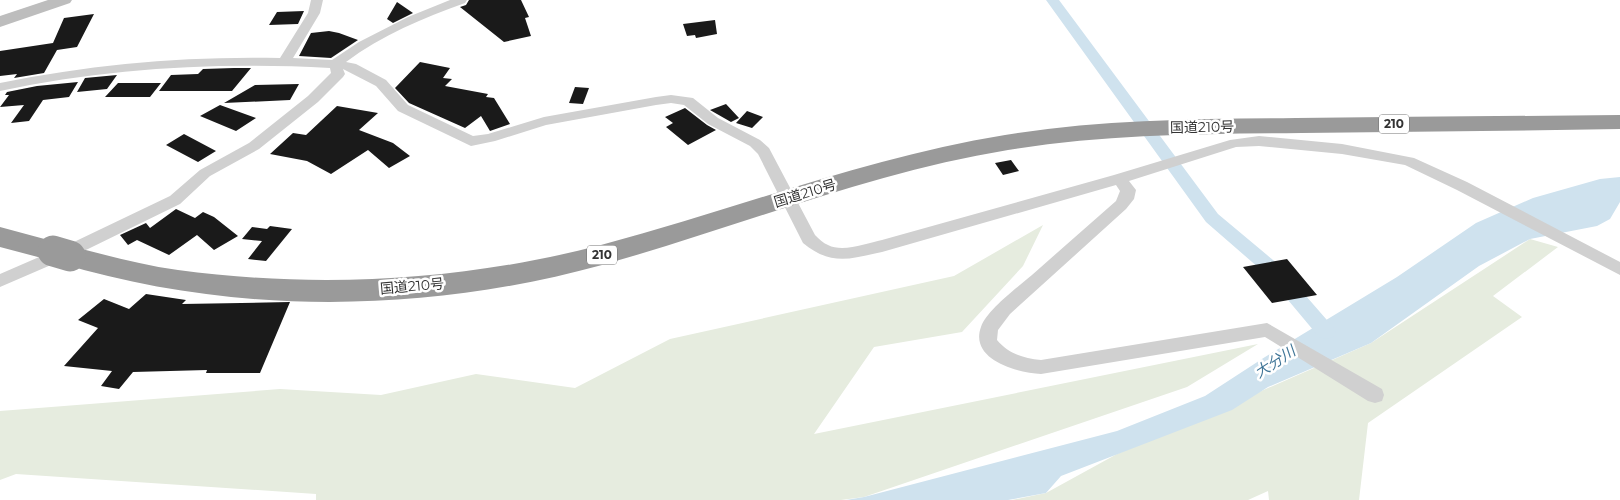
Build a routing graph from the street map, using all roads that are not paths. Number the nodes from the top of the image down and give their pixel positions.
1 (64, 0) edge
2 (318, 0) edge
3 (461, 0) edge
4 (0, 22) edge
5 (284, 62) junction
6 (336, 64) junction
7 (0, 87) edge
8 (1620, 122) edge
9 (1119, 180) junction
10 (788, 198) junction
11 (0, 237) edge
12 (1620, 269) edge
13 (0, 281) edge
14 (1375, 395) dead end

1 - 4 main road
2 - 5 street
3 - 6 street
5 - 6 street
5 - 7 street
6 - 10 street
6 - 13 street
8 - 10 highway, 国道210号 / 210
9 - 10 street
9 - 12 street
9 - 14 street
10 - 11 highway, 国道210号 / 210

